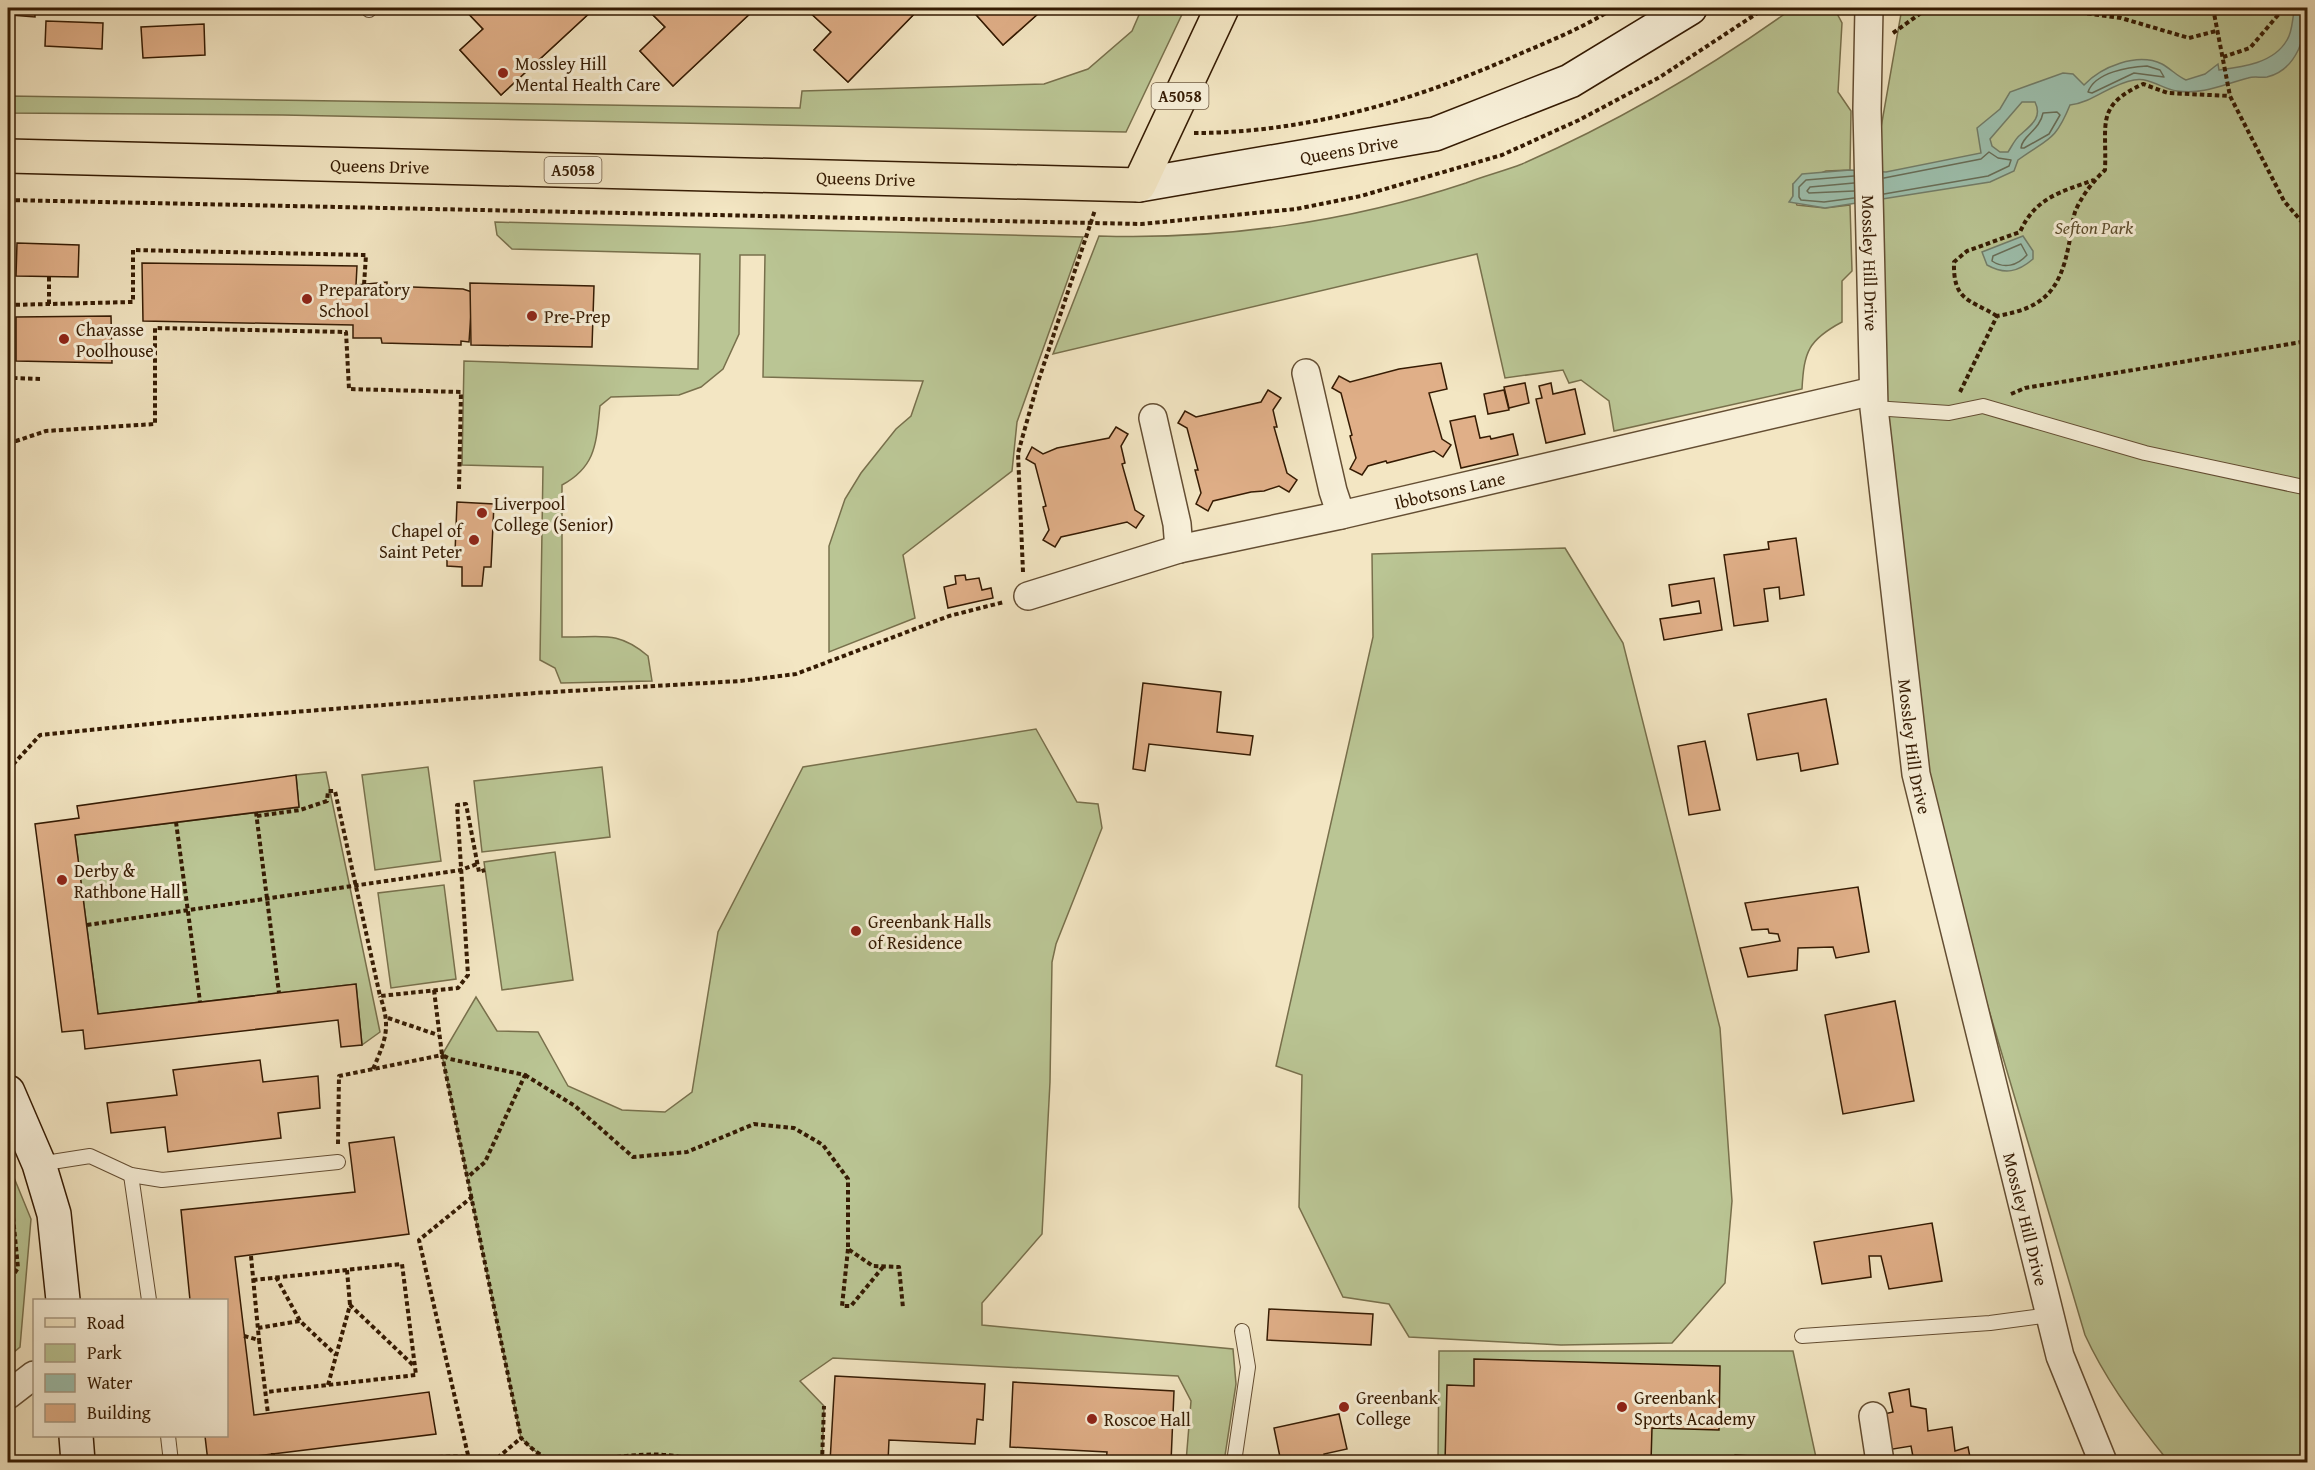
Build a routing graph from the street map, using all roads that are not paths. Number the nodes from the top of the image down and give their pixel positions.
1 (1222, 8) edge
2 (1690, 8) edge
3 (1869, 8) edge
4 (8, 156) edge
5 (1139, 184) junction
6 (1306, 374) dead end
7 (1874, 400) junction
8 (1154, 418) dead end
9 (2307, 488) edge
10 (1341, 515) junction
11 (1179, 549) junction
12 (1028, 596) road end
13 (8, 1092) edge
14 (338, 1162) road end
15 (39, 1164) junction
16 (131, 1175) junction
17 (63, 1299) edge
18 (149, 1299) edge
19 (2050, 1315) junction
20 (1242, 1331) dead end
21 (1802, 1336) dead end
22 (33, 1376) edge
23 (8, 1395) edge
24 (1873, 1416) dead end
25 (76, 1437) edge
26 (168, 1437) edge
27 (78, 1462) edge
28 (171, 1462) edge
29 (1234, 1462) edge
30 (1880, 1462) edge
31 (2103, 1462) edge

1 - 5 main road, A5058
2 - 5 street, Queens Drive
3 - 7 street, Mossley Hill Drive
4 - 5 main road, Queens Drive / A5058
6 - 10 street
7 - 9 lane
7 - 10 street, Ibbotsons Lane
7 - 19 street, Mossley Hill Drive
8 - 11 street
10 - 11 street, Ibbotsons Lane
11 - 12 street, Ibbotsons Lane
13 - 15 street
14 - 16 lane
15 - 16 lane
15 - 17 street
16 - 18 lane
19 - 21 lane
19 - 31 street, Mossley Hill Drive
20 - 29 lane
22 - 23 street
24 - 30 street
25 - 27 street
26 - 28 lane

